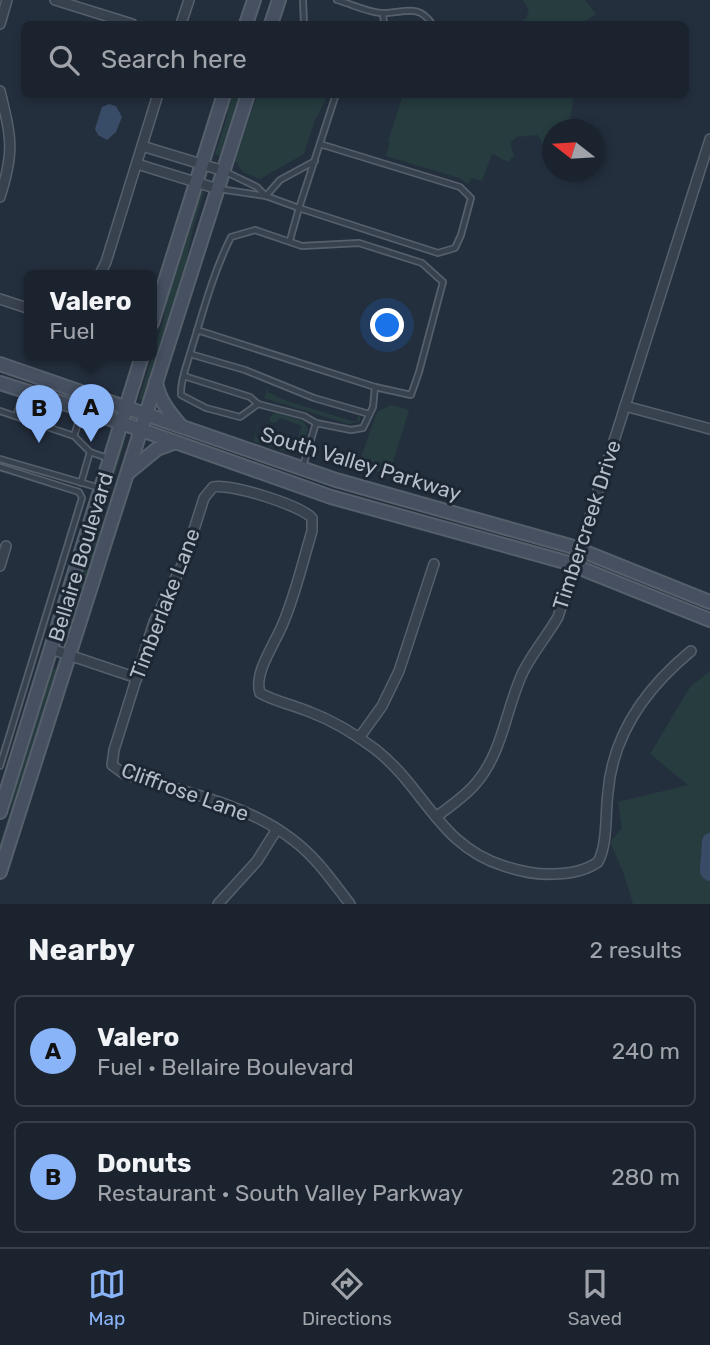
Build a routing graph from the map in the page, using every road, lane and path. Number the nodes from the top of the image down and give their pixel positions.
1 (7, 0) edge
2 (55, 0) edge
3 (189, 0) edge
4 (254, 0) edge
5 (279, 0) edge
6 (303, 0) edge
7 (337, 0) edge
8 (383, 13) junction
9 (122, 21) edge
10 (182, 21) edge
11 (247, 21) edge
12 (272, 21) edge
13 (304, 21) edge
14 (384, 21) edge
15 (430, 21) edge
16 (0, 24) edge
17 (0, 91) edge
18 (158, 98) edge
19 (223, 98) edge
20 (247, 98) edge
21 (334, 98) edge
22 (710, 139) edge
23 (320, 144) junction
24 (142, 146) junction
25 (315, 161) junction
26 (137, 164) junction
27 (202, 164) junction
28 (224, 171) junction
29 (196, 183) junction
30 (218, 189) junction
31 (266, 196) junction
32 (0, 197) edge
33 (299, 208) junction
34 (290, 240) junction
35 (102, 270) edge
36 (0, 299) edge
37 (24, 307) edge
38 (157, 307) edge
39 (197, 330) junction
40 (190, 354) junction
41 (140, 361) edge
42 (0, 364) edge
43 (184, 376) junction
44 (156, 380) junction
45 (0, 383) edge
46 (375, 387) junction
47 (25, 391) junction
48 (258, 404) junction
49 (625, 406) junction
50 (126, 407) junction
51 (82, 409) junction
52 (0, 411) edge
53 (145, 414) junction
54 (369, 414) junction
55 (16, 416) junction
56 (316, 423) junction
57 (121, 424) junction
58 (184, 429) junction
59 (710, 429) edge
60 (140, 431) junction
61 (74, 436) junction
62 (173, 443) junction
63 (90, 452) junction
64 (0, 458) edge
65 (110, 459) junction
66 (0, 467) edge
67 (302, 469) junction
68 (126, 475) junction
69 (81, 482) junction
70 (101, 488) junction
71 (6, 546) dead end
72 (580, 550) junction
73 (434, 564) dead end
74 (0, 566) edge
75 (575, 566) junction
76 (710, 602) edge
77 (710, 620) edge
78 (51, 649) junction
79 (691, 651) dead end
80 (70, 656) junction
81 (137, 677) junction
82 (359, 738) junction
83 (112, 765) joint
84 (0, 766) edge
85 (0, 812) edge
86 (436, 817) junction
87 (277, 829) junction
88 (0, 872) edge
89 (218, 904) edge
90 (350, 904) edge

1 - 16 street
2 - 9 street
3 - 10 street
4 - 11 main road
5 - 12 main road
6 - 13 lane
7 - 8 lane
8 - 14 lane
8 - 15 lane
17 - 32 street
18 - 24 street
19 - 27 main road
20 - 28 main road, Bellaire Boulevard
21 - 23 lane
22 - 49 street, Timbercreek Drive
23 - 25 lane
23 - 33 lane
24 - 26 street
24 - 27 street
25 - 31 lane
25 - 33 lane
26 - 29 street
26 - 35 street
27 - 28 street
27 - 29 main road
28 - 30 main road, Bellaire Boulevard
28 - 31 lane
29 - 30 street
29 - 38 main road
30 - 31 lane
30 - 44 main road, Bellaire Boulevard
31 - 33 lane
33 - 34 lane
34 - 39 lane
34 - 46 lane
36 - 37 street
39 - 40 lane
39 - 46 lane
40 - 43 lane
40 - 54 lane
41 - 50 main road, Bellaire Boulevard
42 - 50 main road, South Valley Parkway
43 - 48 lane
43 - 48 lane
44 - 53 main road, Bellaire Boulevard
44 - 58 main road
45 - 47 main road, South Valley Parkway
46 - 54 lane
47 - 51 main road, South Valley Parkway
47 - 55 lane
48 - 56 lane
49 - 59 street
49 - 72 street, Timbercreek Drive
50 - 53 main road, South Valley Parkway
50 - 57 main road, Bellaire Boulevard
51 - 57 main road, South Valley Parkway
51 - 61 lane
52 - 55 lane
53 - 58 main road, South Valley Parkway
53 - 60 main road, Bellaire Boulevard
54 - 56 lane
55 - 61 lane
56 - 67 lane
57 - 60 main road, South Valley Parkway
57 - 65 main road, Bellaire Boulevard
58 - 67 main road, South Valley Parkway
60 - 62 main road, South Valley Parkway
60 - 68 main road, Bellaire Boulevard
61 - 63 lane
62 - 68 main road
62 - 75 main road, South Valley Parkway
63 - 65 lane
63 - 69 lane
64 - 69 lane
65 - 70 main road, Bellaire Boulevard
66 - 84 lane
67 - 72 main road, South Valley Parkway
68 - 80 main road, Bellaire Boulevard
69 - 70 lane
70 - 78 main road, Bellaire Boulevard
71 - 74 street
72 - 75 street, Timbercreek Drive
72 - 76 main road, South Valley Parkway
73 - 82 street
75 - 77 main road, South Valley Parkway
75 - 86 street, Timbercreek Drive
78 - 80 street
78 - 85 main road, Bellaire Boulevard
79 - 86 street
80 - 81 street
80 - 88 main road, Bellaire Boulevard
81 - 82 street, Timberlake Lane
81 - 83 street, Timberlake Lane
82 - 86 street
83 - 87 street, Cliffrose Lane
87 - 89 street
87 - 90 street, Cliffrose Lane

